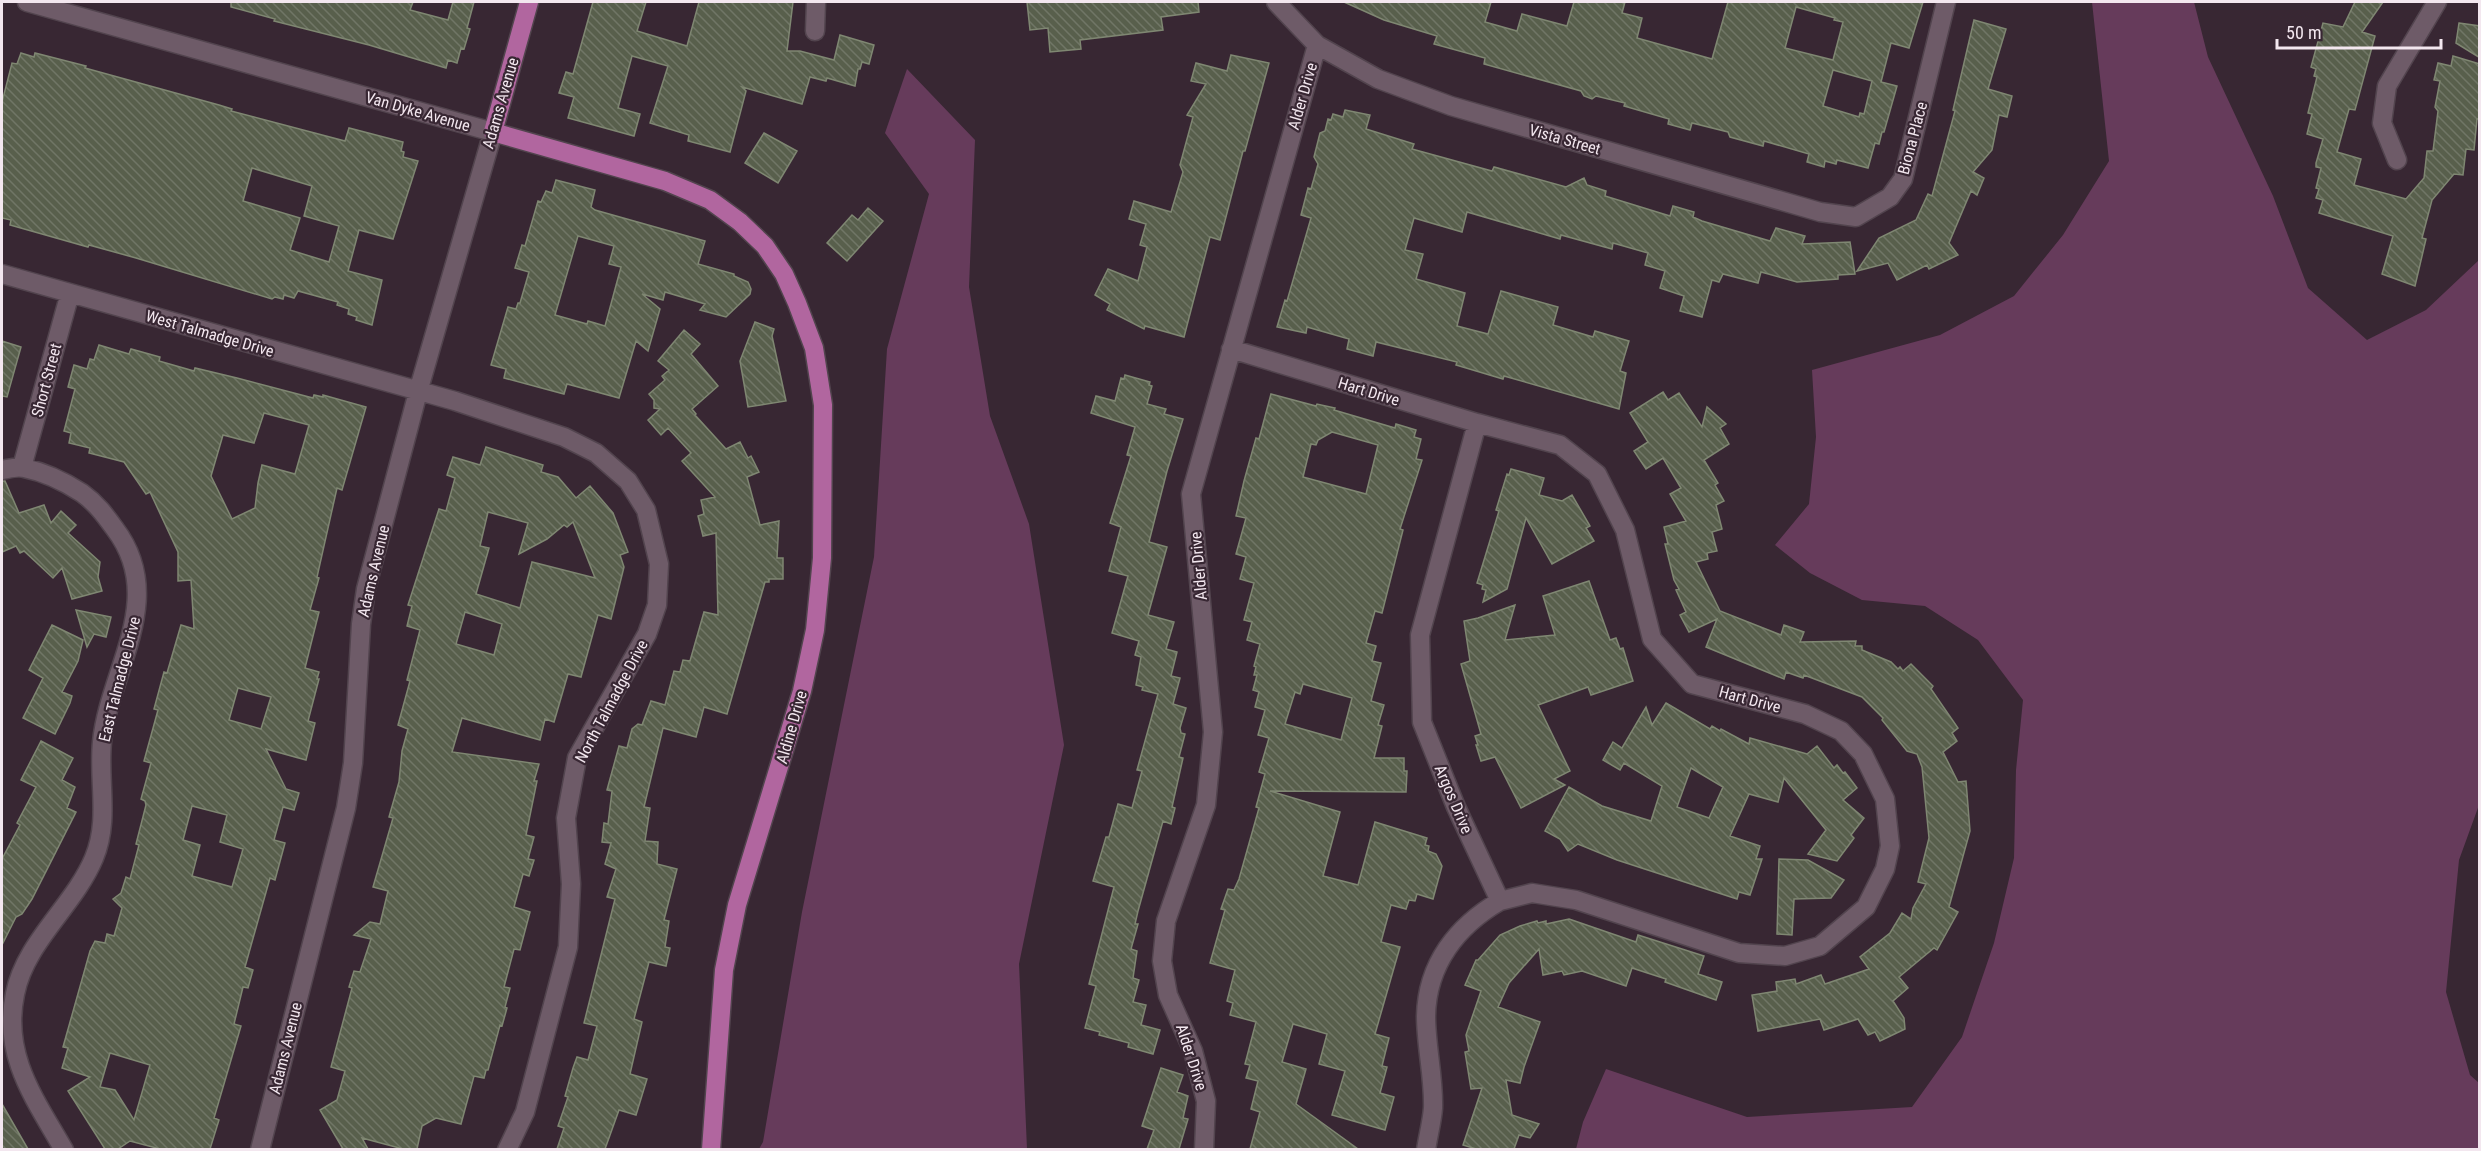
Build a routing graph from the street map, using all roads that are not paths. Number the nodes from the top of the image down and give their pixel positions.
1 (27, 2) edge
2 (529, 2) edge
3 (816, 2) edge
4 (1276, 2) edge
5 (1946, 2) edge
6 (2437, 2) edge
7 (815, 31) dead end
8 (1317, 45) junction
9 (493, 132) junction
10 (2397, 159) dead end
11 (1820, 212) joint
12 (2, 274) edge
13 (70, 293) junction
14 (797, 303) joint
15 (1231, 349) junction
16 (418, 392) junction
17 (1477, 423) junction
18 (22, 467) junction
19 (2, 470) edge
20 (1500, 901) junction
21 (64, 1149) edge
22 (260, 1149) edge
23 (507, 1149) edge
24 (711, 1149) edge
25 (1204, 1149) edge
26 (1426, 1149) edge

1 - 9 street, Van Dyke Avenue
2 - 9 main road, Adams Avenue
3 - 7 street
4 - 8 street, Alder Drive
5 - 11 street, Biona Place
6 - 10 street
8 - 11 street, Vista Street
8 - 15 street, Alder Drive
9 - 14 main road, Van Dyke Avenue
9 - 16 street, Adams Avenue
12 - 13 street, West Talmadge Drive
13 - 16 street, West Talmadge Drive
13 - 18 street, Short Street
14 - 24 main road, Aldine Drive
15 - 17 street, Hart Drive
15 - 25 street, Alder Drive
16 - 22 street, Adams Avenue
16 - 23 street, North Talmadge Drive
17 - 20 street, Argos Drive
17 - 20 street, Hart Drive
18 - 19 street, East Talmadge Drive
18 - 21 street, East Talmadge Drive
20 - 26 street

